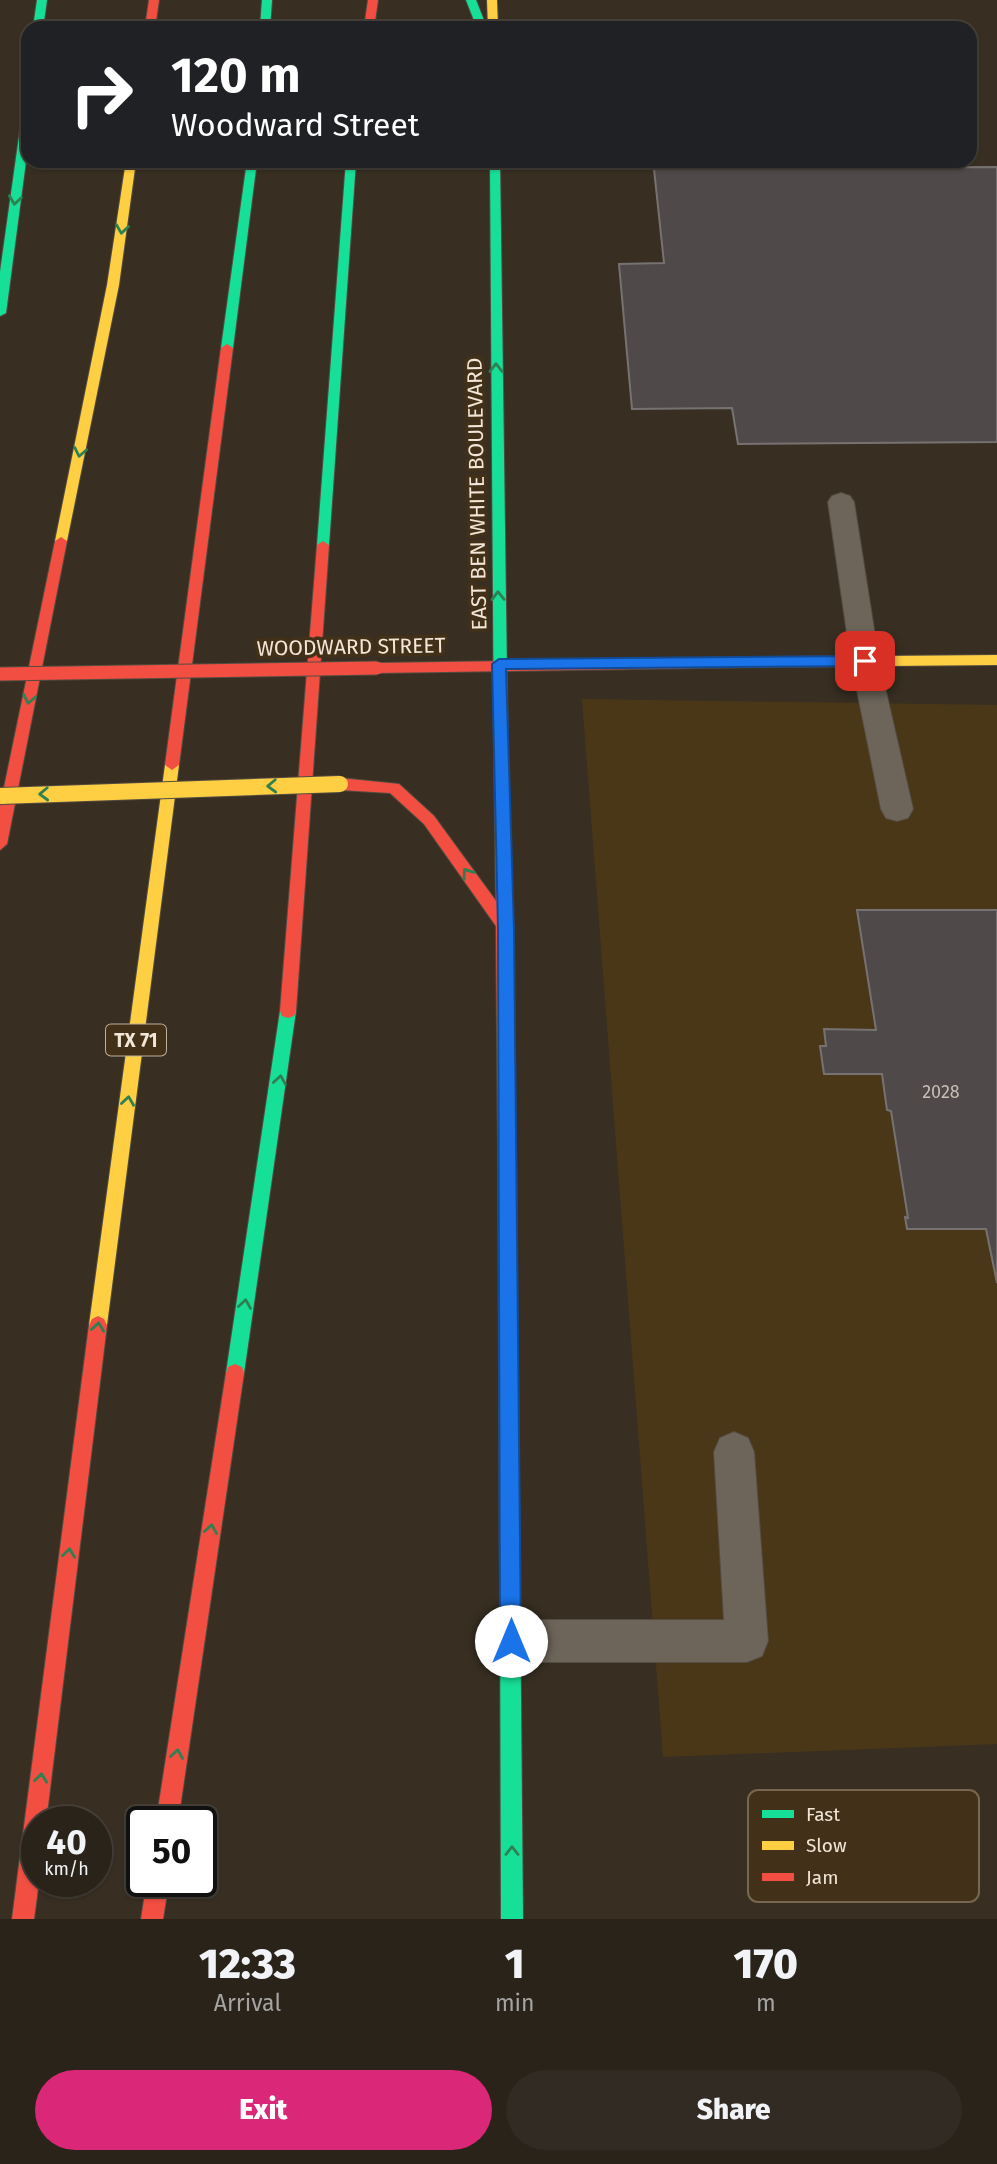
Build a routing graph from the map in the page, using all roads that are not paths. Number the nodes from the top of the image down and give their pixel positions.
1 (42, 0) edge
2 (154, 0) edge
3 (267, 0) edge
4 (373, 0) edge
5 (471, 0) edge
6 (492, 0) edge
7 (39, 21) edge
8 (151, 21) edge
9 (266, 21) edge
10 (370, 21) edge
11 (479, 21) edge
12 (493, 21) edge
13 (21, 159) edge
14 (130, 168) edge
15 (251, 168) edge
16 (350, 168) edge
17 (495, 168) edge
18 (0, 313) edge
19 (841, 502) dead end
20 (997, 660) edge
21 (865, 661) junction
22 (499, 664) junction
23 (0, 674) edge
24 (0, 796) edge
25 (897, 809) dead end
26 (0, 844) edge
27 (506, 929) junction
28 (734, 1452) dead end
29 (511, 1641) junction
30 (169, 1806) edge
31 (155, 1897) edge
32 (23, 1919) edge
33 (152, 1919) edge
34 (512, 1919) edge

1 - 7 main road
2 - 8 main road
3 - 9 main road
4 - 10 main road
5 - 11 main road
6 - 12 main road
13 -> 18 main road
14 -> 26 main road
32 -> 15 main road, TX 71
30 -> 16 main road
22 -> 17 main road, EAST BEN WHITE BOULEVARD
19 - 21 lane
20 - 21 main road, WOODWARD STREET
21 - 22 main road, WOODWARD STREET
21 - 25 lane
22 - 23 main road, WOODWARD STREET, bridge
22 - 27 main road, EAST BEN WHITE BOULEVARD
27 -> 24 main road, bridge
27 - 29 main road, EAST BEN WHITE BOULEVARD
28 - 29 lane
34 -> 29 main road, EAST BEN WHITE BOULEVARD
31 - 33 main road

